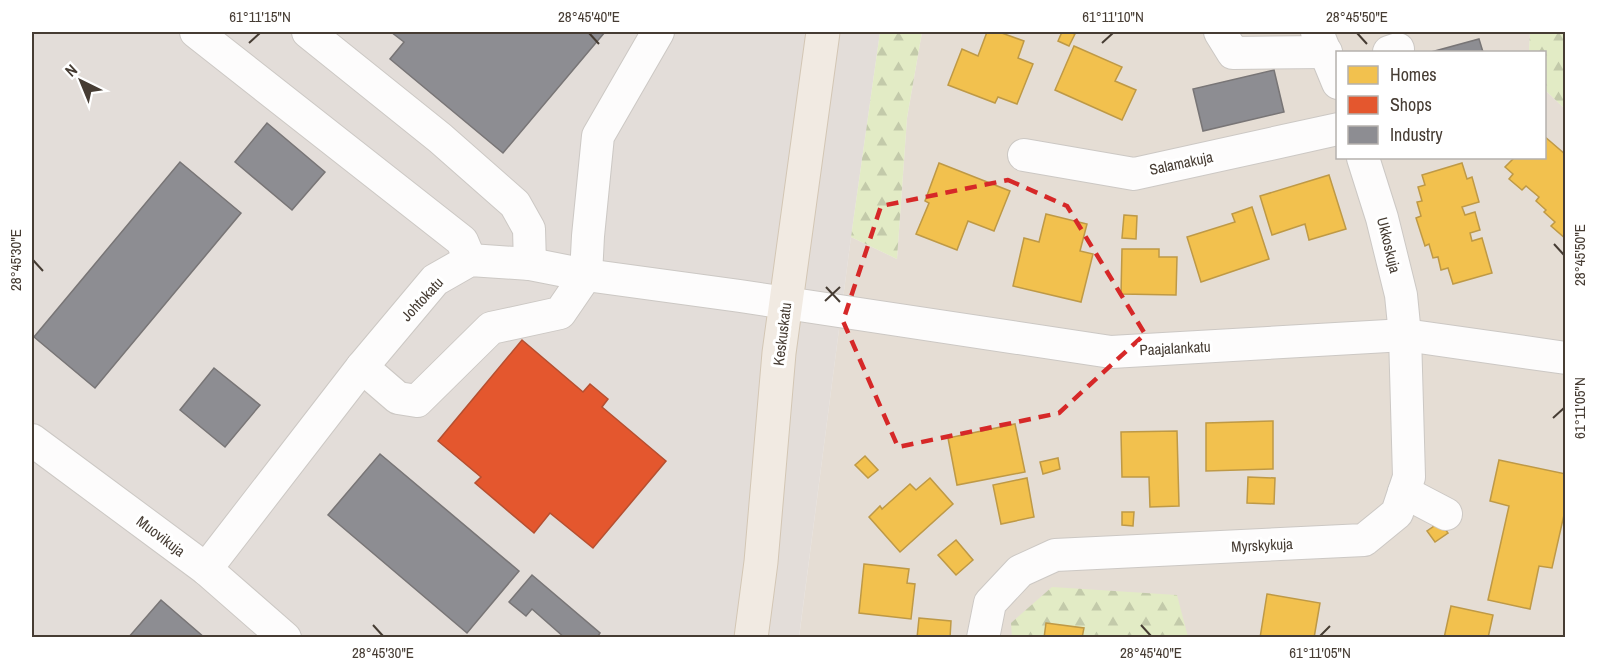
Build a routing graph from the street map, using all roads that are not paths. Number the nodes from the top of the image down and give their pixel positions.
1 (196, 32) edge
2 (308, 32) edge
3 (658, 32) edge
4 (823, 32) edge
5 (1220, 32) edge
6 (1331, 63) edge
7 (1336, 129) edge
8 (1024, 155) dead end
9 (1363, 159) edge
10 (470, 260) junction
11 (530, 264) junction
12 (586, 275) junction
13 (786, 304) junction
14 (1405, 335) junction
15 (1566, 358) edge
16 (362, 367) junction
17 (32, 440) edge
18 (1404, 492) junction
19 (1446, 514) dead end
20 (206, 569) junction
21 (285, 638) edge
22 (752, 638) edge
23 (983, 638) edge

1 - 10 street
2 - 11 street
3 - 12 street
4 - 13 main road, Keskuskatu
5 - 6 street
7 - 8 street, Salamakuja
9 - 14 street, Ukkoskuja
10 - 11 street
10 - 16 street, Johtokatu
11 - 12 street
12 - 13 street
12 - 16 street
13 - 14 street, Paajalankatu
13 - 22 main road, Keskuskatu
14 - 15 street, Paajalankatu
14 - 18 street, Myrskykuja
16 - 20 street, Johtokatu
17 - 20 street, Muovikuja
18 - 19 street
18 - 23 street, Myrskykuja
20 - 21 street, Muovikuja

